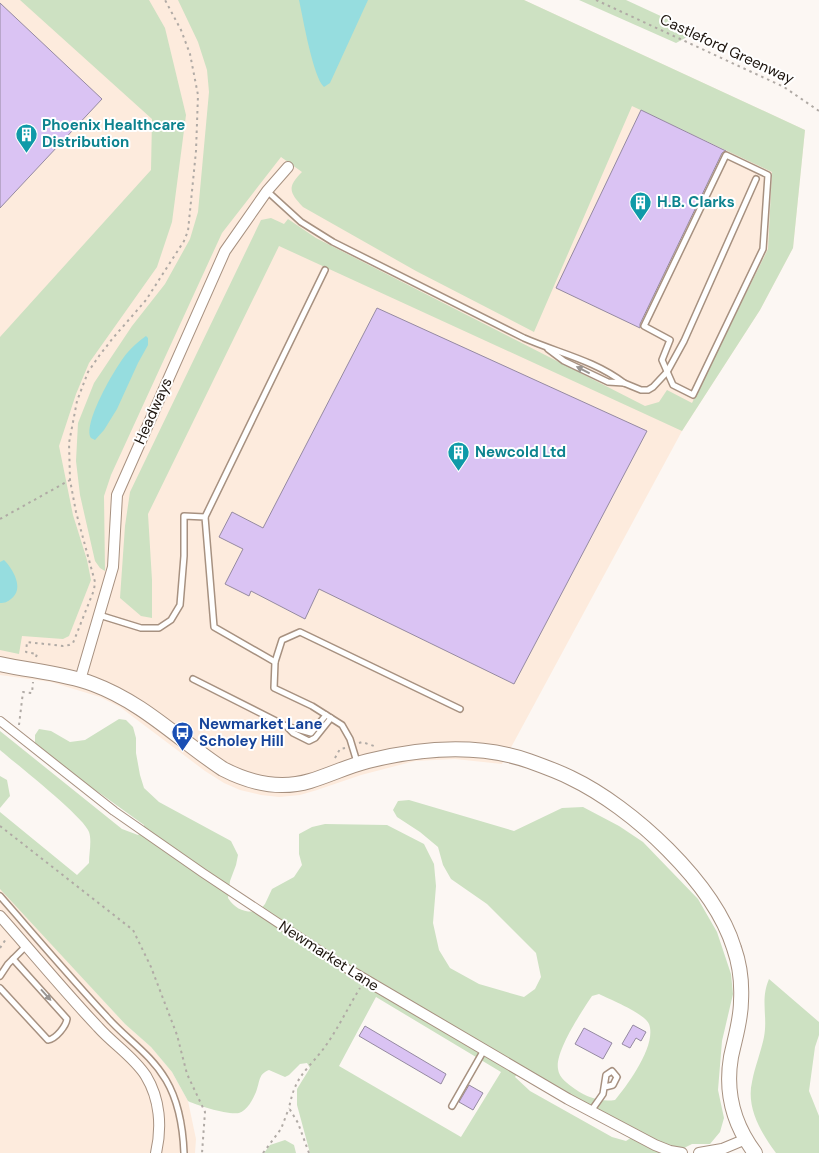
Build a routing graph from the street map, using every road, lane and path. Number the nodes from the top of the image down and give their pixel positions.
1 (165, 0) edge
2 (596, 0) edge
3 (819, 111) edge
4 (288, 167) dead end
5 (756, 179) dead end
6 (266, 191) junction
7 (325, 270) dead end
8 (545, 348) junction
9 (667, 372) junction
10 (624, 383) junction
11 (70, 480) junction
12 (205, 517) junction
13 (0, 519) edge
14 (98, 615) junction
15 (35, 660) dead end
16 (275, 662) junction
17 (0, 664) edge
18 (34, 679) dead end
19 (193, 679) dead end
20 (80, 680) junction
21 (460, 708) dead end
22 (329, 717) junction
23 (0, 721) edge
24 (18, 736) junction
25 (352, 746) junction
26 (373, 746) dead end
27 (332, 761) dead end
28 (357, 764) junction
29 (0, 826) edge
30 (0, 896) edge
31 (0, 916) edge
32 (4, 935) dead end
33 (26, 946) junction
34 (0, 948) edge
35 (13, 959) junction
36 (352, 972) joint
37 (0, 976) edge
38 (365, 980) junction
39 (0, 988) edge
40 (484, 1050) junction
41 (605, 1087) dead end
42 (452, 1106) dead end
43 (289, 1108) junction
44 (591, 1112) junction
45 (746, 1138) junction
46 (663, 1151) edge
47 (156, 1153) edge
48 (184, 1153) edge
49 (202, 1153) edge
50 (263, 1153) edge
51 (309, 1153) edge
52 (682, 1153) edge
53 (698, 1153) edge
54 (755, 1153) edge

1 - 11 path
2 - 3 path, Castleford Greenway
4 - 6 street, Headways
5 - 9 lane
6 - 8 lane
6 - 14 street, Headways
7 - 12 lane
8 - 10 lane
10 -> 8 lane
9 - 9 lane
9 - 10 lane
11 - 13 path
11 - 15 path
12 - 14 lane
12 - 16 lane
14 - 20 street, Headways
16 - 21 lane
16 - 22 lane
17 - 20 main road
18 - 24 path
19 - 22 lane
20 - 28 main road
22 - 25 lane
23 - 24 street, Newmarket Lane
24 - 36 street, Newmarket Lane
25 - 26 path
25 - 27 path
25 - 28 lane
28 - 45 main road
29 - 49 path
30 - 48 lane
31 - 33 street
32 - 34 path
33 - 35 lane
33 - 47 street
35 - 37 lane
35 -> 39 lane
36 - 38 street, Newmarket Lane
38 - 40 street, Newmarket Lane
38 - 43 path
40 - 42 lane
40 - 44 street, Newmarket Lane
41 - 44 lane
43 - 50 path
43 - 51 path
44 - 46 street, Newmarket Lane
45 - 53 street
45 - 54 main road
46 - 52 street, Newmarket Lane

